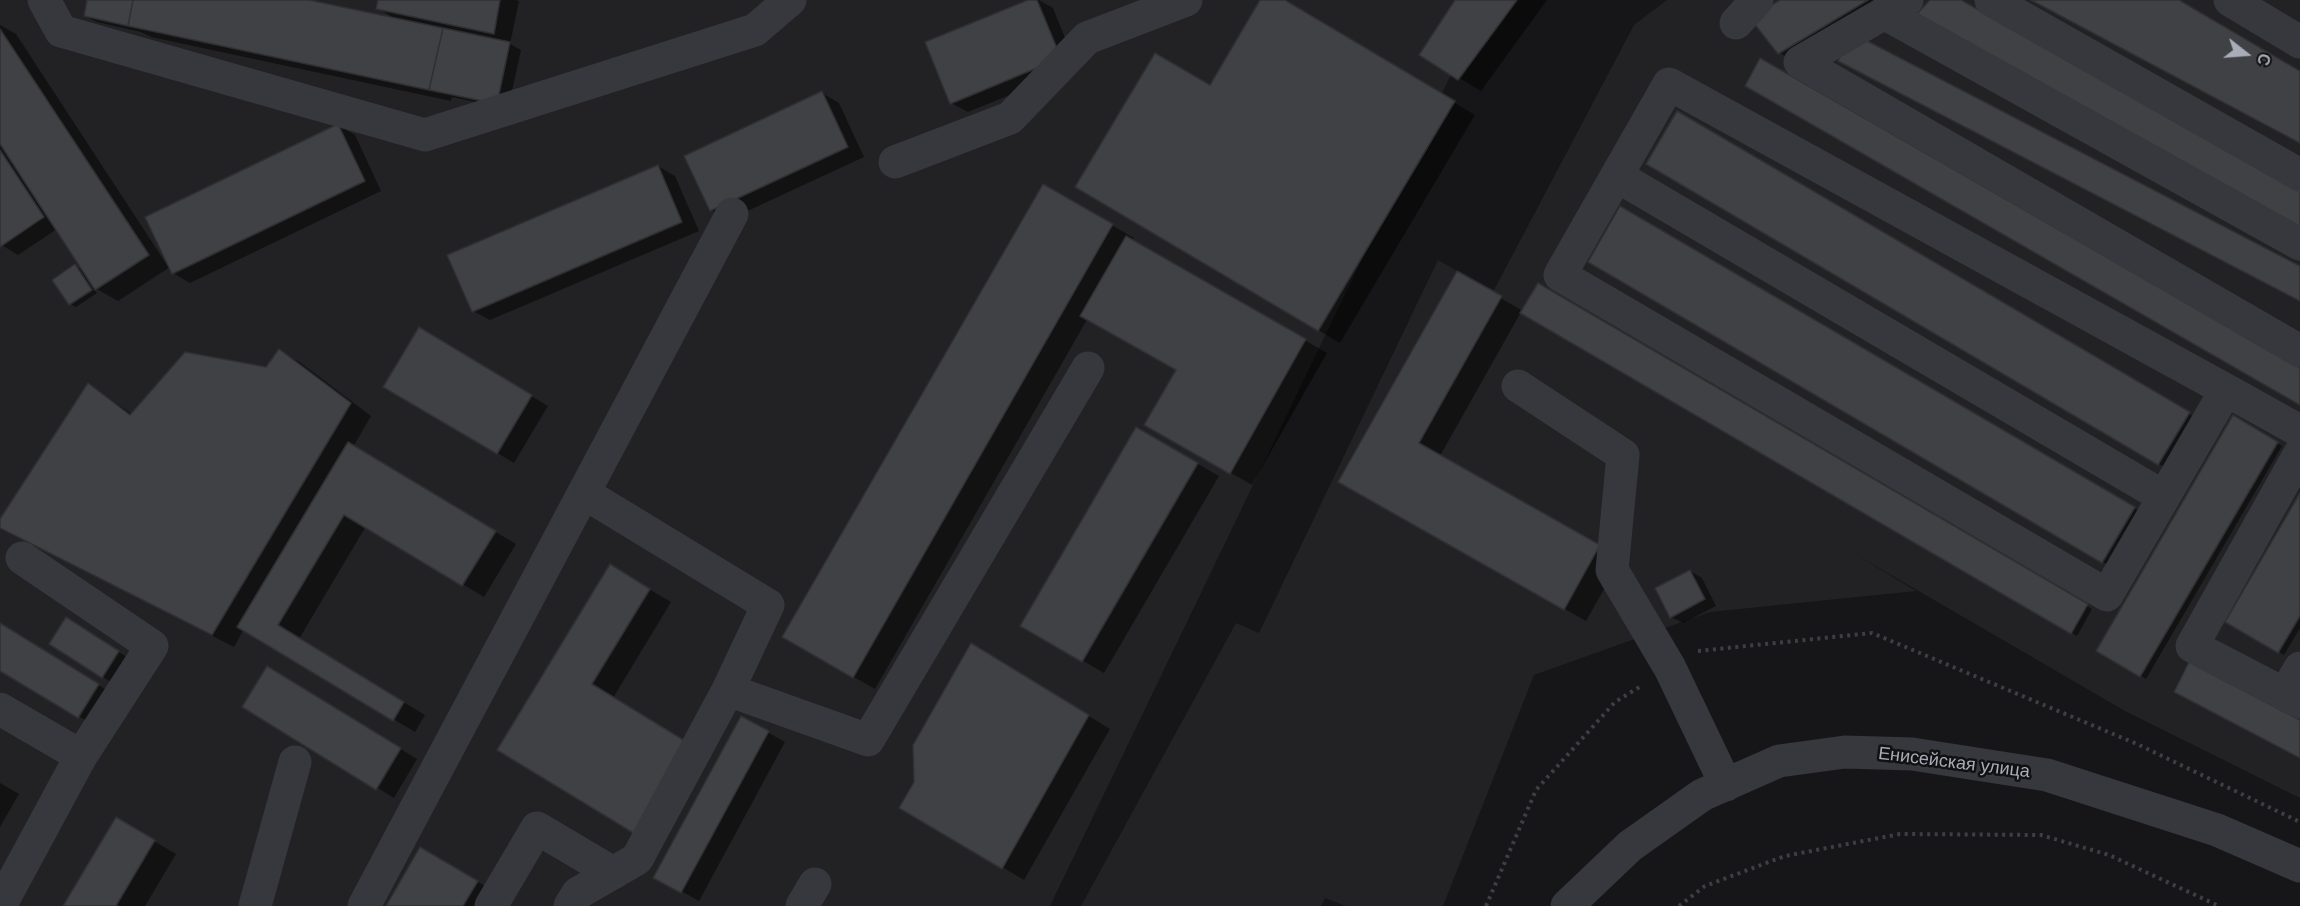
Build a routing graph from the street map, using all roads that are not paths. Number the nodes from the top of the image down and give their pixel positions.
1 (44, 0) edge
2 (790, 0) edge
3 (1186, 0) edge
4 (1991, 0) edge
5 (2229, 0) edge
6 (1895, 7) edge
7 (2300, 42) edge
8 (895, 162) dead end
9 (2300, 175) edge
10 (1617, 176) junction
11 (732, 214) dead end
12 (2300, 244) edge
13 (2300, 351) edge
14 (1088, 368) dead end
15 (1518, 386) dead end
16 (2226, 390) junction
17 (2300, 431) edge
18 (2300, 453) edge
19 (584, 493) junction
20 (2164, 498) junction
21 (22, 558) dead end
22 (2295, 688) edge
23 (728, 690) junction
24 (0, 709) edge
25 (81, 756) junction
26 (296, 762) dead end
27 (1726, 784) junction
28 (2300, 866) edge
29 (613, 873) junction
30 (0, 906) edge
31 (255, 906) edge
32 (364, 906) edge
33 (491, 906) edge
34 (570, 906) edge
35 (1567, 906) edge

1 - 2 street
3 - 8 street
4 - 9 street
5 - 7 street
6 - 12 street
6 - 13 street
10 - 16 street
10 - 20 street
10 - 20 street
11 - 19 street
14 - 23 street
15 - 27 street
16 - 17 street
16 - 20 street
18 - 22 street
19 - 23 street
19 - 32 street
21 - 25 street
23 - 29 street
24 - 25 street
25 - 30 street
26 - 31 street
27 - 28 street, Енисейская улица
27 - 35 street, Енисейская улица
29 - 33 street
29 - 34 street

